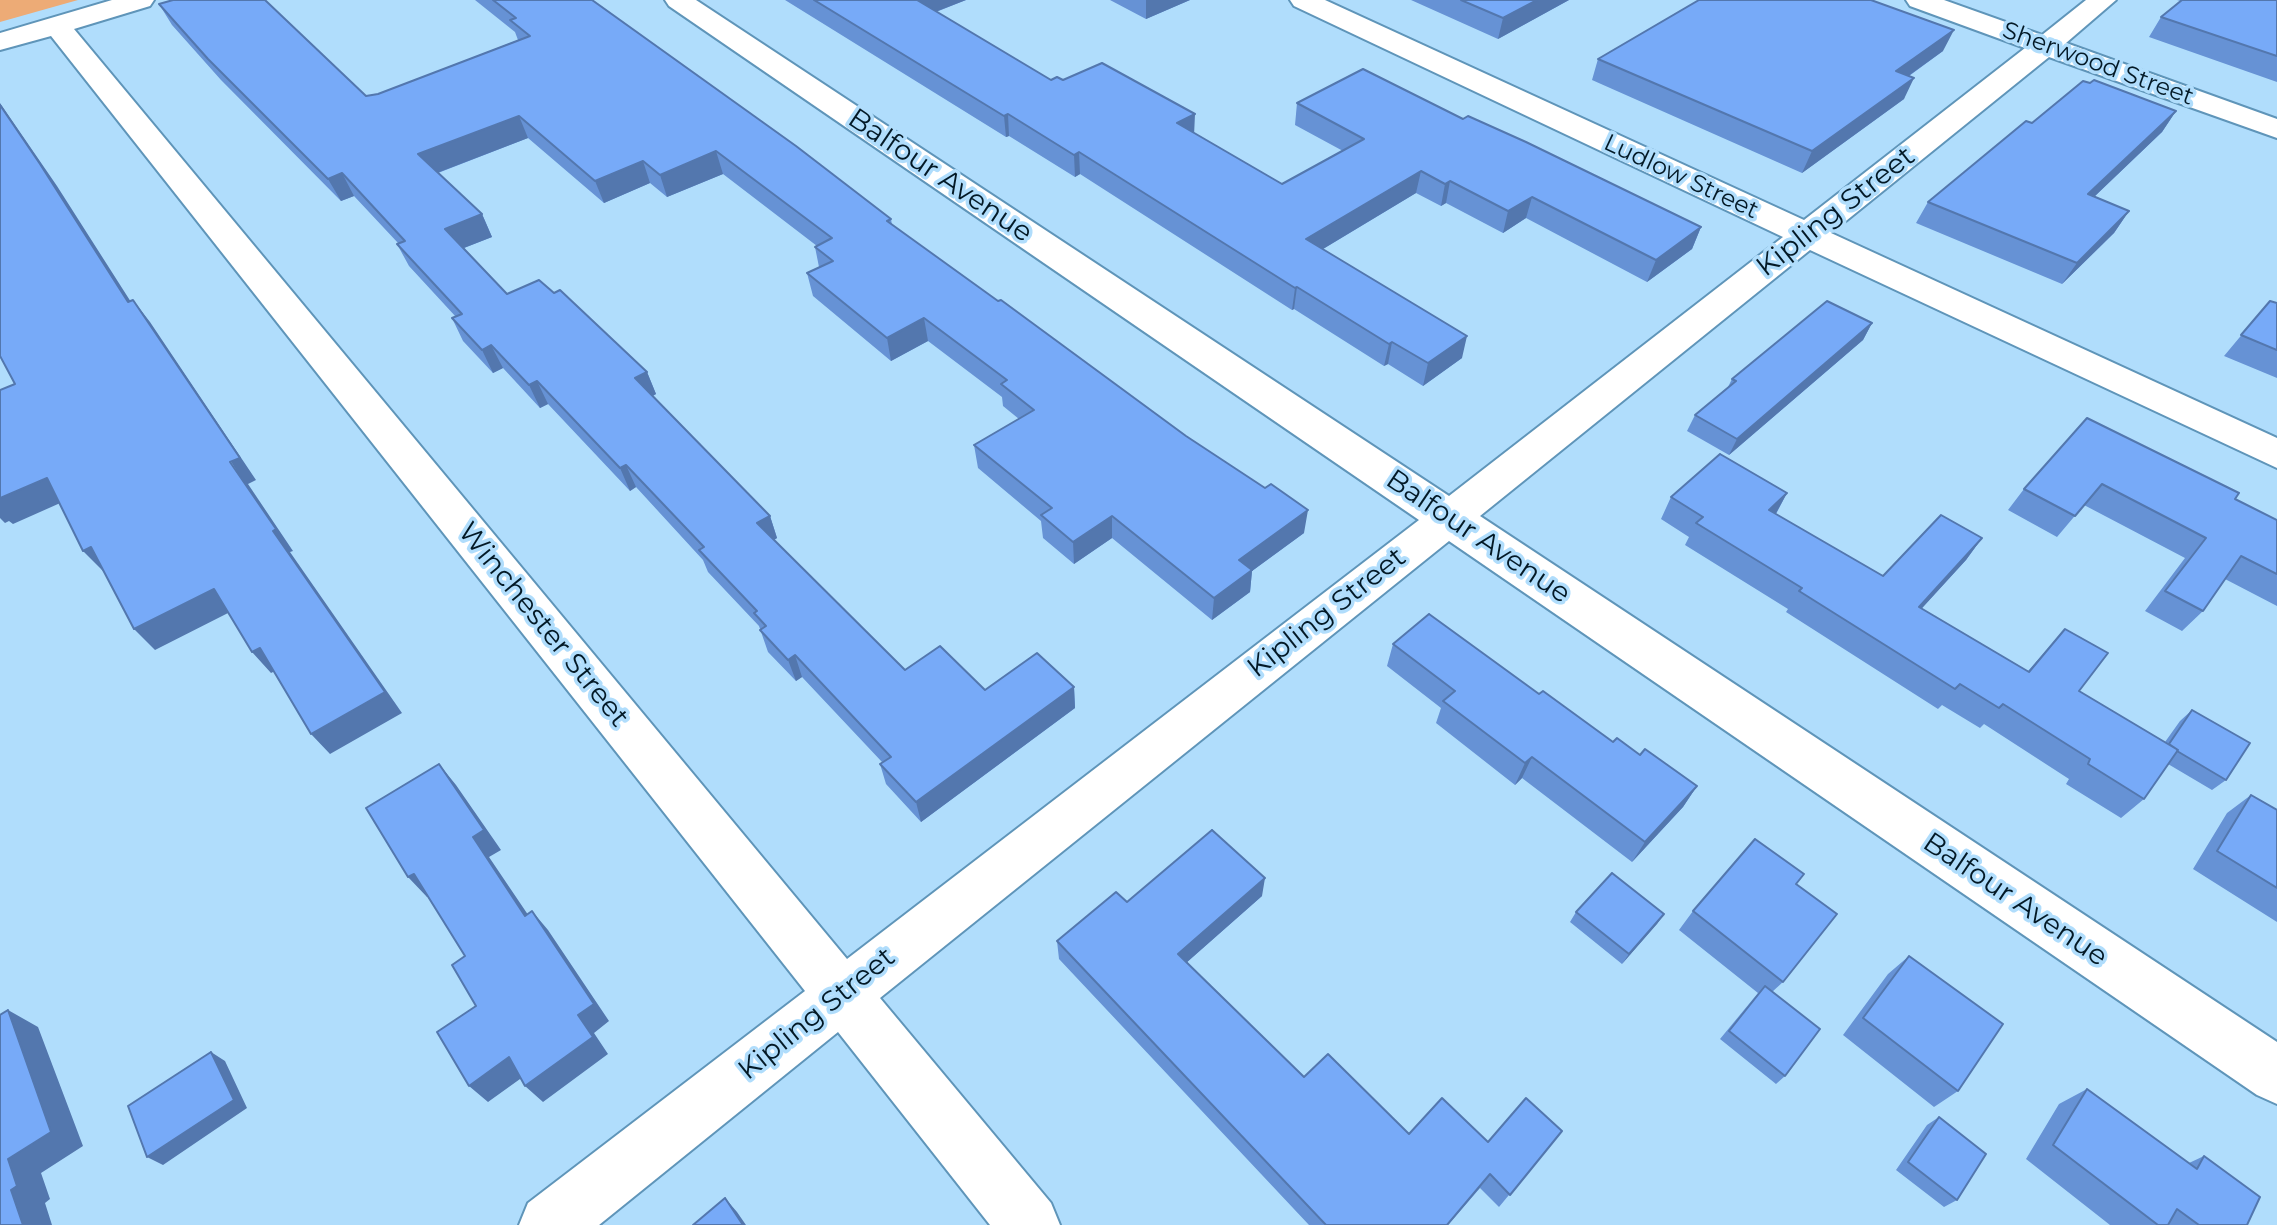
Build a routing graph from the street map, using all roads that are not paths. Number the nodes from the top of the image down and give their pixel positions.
1 (141, 0) edge
2 (678, 0) edge
3 (1303, 0) edge
4 (1919, 0) edge
5 (2103, 0) edge
6 (57, 25) junction
7 (0, 42) edge
8 (2046, 45) junction
9 (2277, 129) edge
10 (1806, 235) junction
11 (2277, 454) edge
12 (1450, 518) junction
13 (842, 994) junction
14 (2277, 1075) edge
15 (550, 1225) edge
16 (1029, 1225) edge

1 - 6 street
2 - 12 street, Balfour Avenue
3 - 10 street, Ludlow Street
4 - 8 street, Sherwood Street
5 - 8 street, Kipling Street
6 - 7 street
6 - 13 street, Winchester Street
8 - 9 street, Sherwood Street
8 - 10 street, Kipling Street
10 - 11 street, Ludlow Street
10 - 12 street, Kipling Street
12 - 13 street, Kipling Street
12 - 14 street, Balfour Avenue
13 - 15 street, Kipling Street
13 - 16 street, Winchester Street

